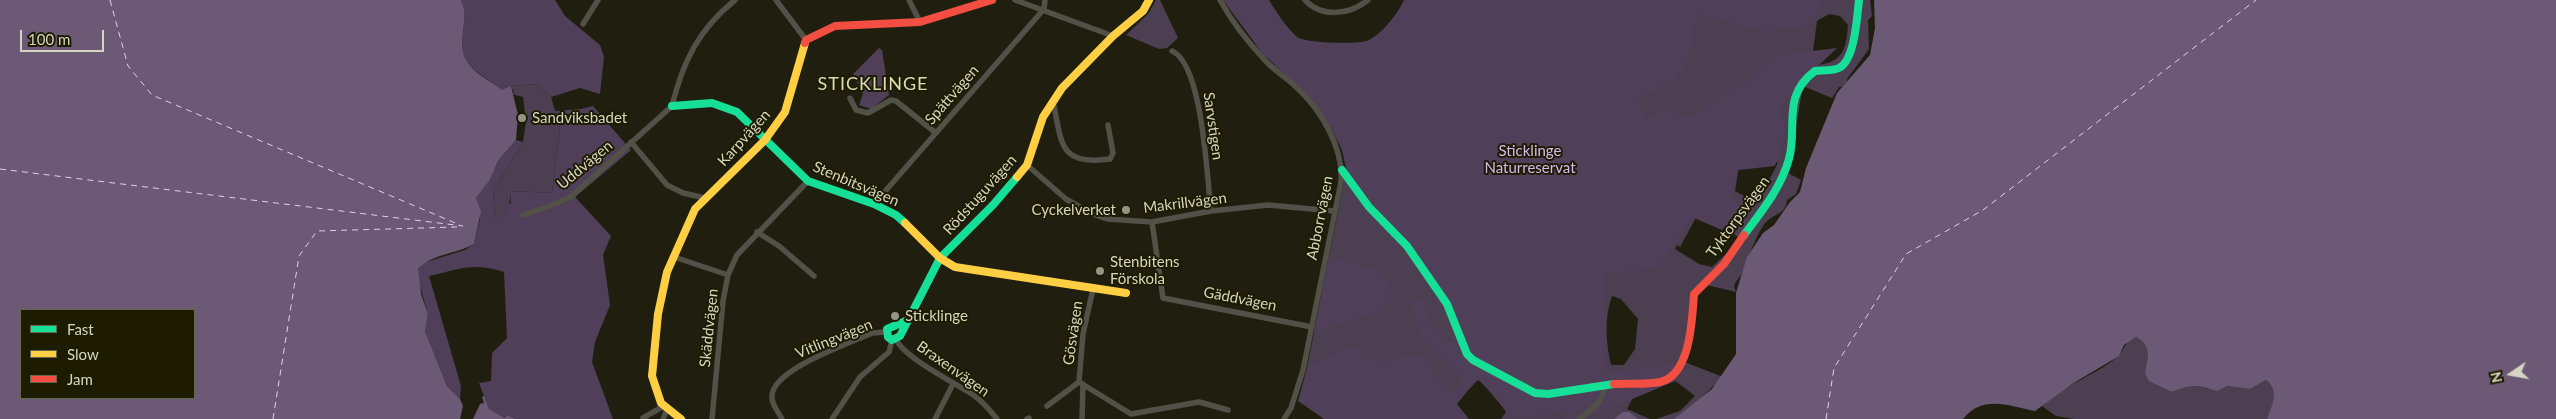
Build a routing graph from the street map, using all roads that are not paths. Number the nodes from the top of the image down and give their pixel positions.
1 (598, 0) edge
2 (735, 0) edge
3 (776, 0) edge
4 (909, 0) edge
5 (992, 0) edge
6 (1015, 0) edge
7 (1045, 0) edge
8 (1149, 0) edge
9 (1220, 0) edge
10 (1304, 0) edge
11 (1368, 0) edge
12 (1859, 0) edge
13 (1044, 9) junction
14 (920, 22) junction
15 (583, 24) dead end
16 (1113, 36) junction
17 (806, 40) junction
18 (1172, 51) dead end
19 (850, 98) dead end
20 (1052, 101) junction
21 (672, 106) junction
22 (1108, 125) dead end
23 (936, 133) junction
24 (765, 140) junction
25 (631, 142) junction
26 (1027, 166) junction
27 (1342, 170) junction
28 (808, 181) junction
29 (705, 198) junction
30 (874, 204) junction
31 (1211, 211) junction
32 (1334, 211) junction
33 (523, 214) dead end
34 (1152, 222) junction
35 (757, 232) junction
36 (674, 257) junction
37 (940, 258) junction
38 (728, 275) junction
39 (814, 276) dead end
40 (1093, 288) junction
41 (1126, 293) dead end
42 (908, 320) junction
43 (1312, 326) junction
44 (885, 332) junction
45 (894, 340) junction
46 (1081, 383) junction
47 (953, 384) junction
48 (1606, 384) junction
49 (1047, 406) dead end
50 (665, 407) junction
51 (1228, 410) dead end
52 (1131, 417) edge
53 (642, 418) edge
54 (663, 419) edge
55 (681, 419) edge
56 (712, 419) edge
57 (782, 419) edge
58 (832, 419) edge
59 (935, 419) edge
60 (997, 419) edge
61 (1082, 419) edge
62 (1284, 419) edge
63 (1579, 419) edge

1 - 15 street
2 - 21 street
3 - 17 street
4 - 14 street
5 - 14 street
6 - 13 street
7 - 13 street
8 - 16 street, Rödstuguvägen
9 - 27 street, Abborrvägen
10 - 11 street
12 - 48 street, Tyktorpsvägen
13 - 16 street
13 - 23 street, Spättvägen
14 - 17 street
16 - 20 street, Rödstuguvägen
17 - 24 street, Karpvägen
18 - 31 street, Sarvstigen
19 - 23 street
20 - 22 street
20 - 26 street, Rödstuguvägen
21 - 24 street, Stenbitsvägen
21 - 25 street, Uddvägen
23 - 30 street, Spättvägen
24 - 28 street, Stenbitsvägen
24 - 29 street, Karpvägen
25 - 29 street
25 - 33 street, Uddvägen
26 - 34 street, Makrillvägen
26 - 37 street, Rödstuguvägen
27 - 32 street, Abborrvägen
27 - 48 street, Tyktorpsvägen
28 - 30 street, Stenbitsvägen
28 - 35 street, Skäddvägen
29 - 36 street, Karpvägen
30 - 37 street, Stenbitsvägen
31 - 32 street, Makrillvägen
31 - 34 street, Makrillvägen
32 - 43 street, Abborrvägen
34 - 43 street, Gäddvägen
35 - 38 street, Skäddvägen
35 - 39 street
36 - 38 street
36 - 50 street, Karpvägen
37 - 40 street, Stenbitsvägen
37 - 42 street, Rödstuguvägen
38 - 56 street, Skäddvägen
40 - 41 street, Stenbitsvägen
40 - 46 street, Gösvägen
42 - 44 street
42 - 45 street, Rödstuguvägen
43 - 62 street, Abborrvägen
44 - 45 street
44 - 57 street, Vitlingvägen
45 - 47 street, Braxenvägen
45 - 58 street, Rödstuguvägen
46 - 49 street, Gösvägen
46 - 52 street, Gösvägen
46 - 61 street, Gösvägen
47 - 59 street
47 - 60 street, Braxenvägen
48 - 63 street
50 - 53 street
50 - 54 street
50 - 55 street, Karpvägen
51 - 52 street, Gösvägen

